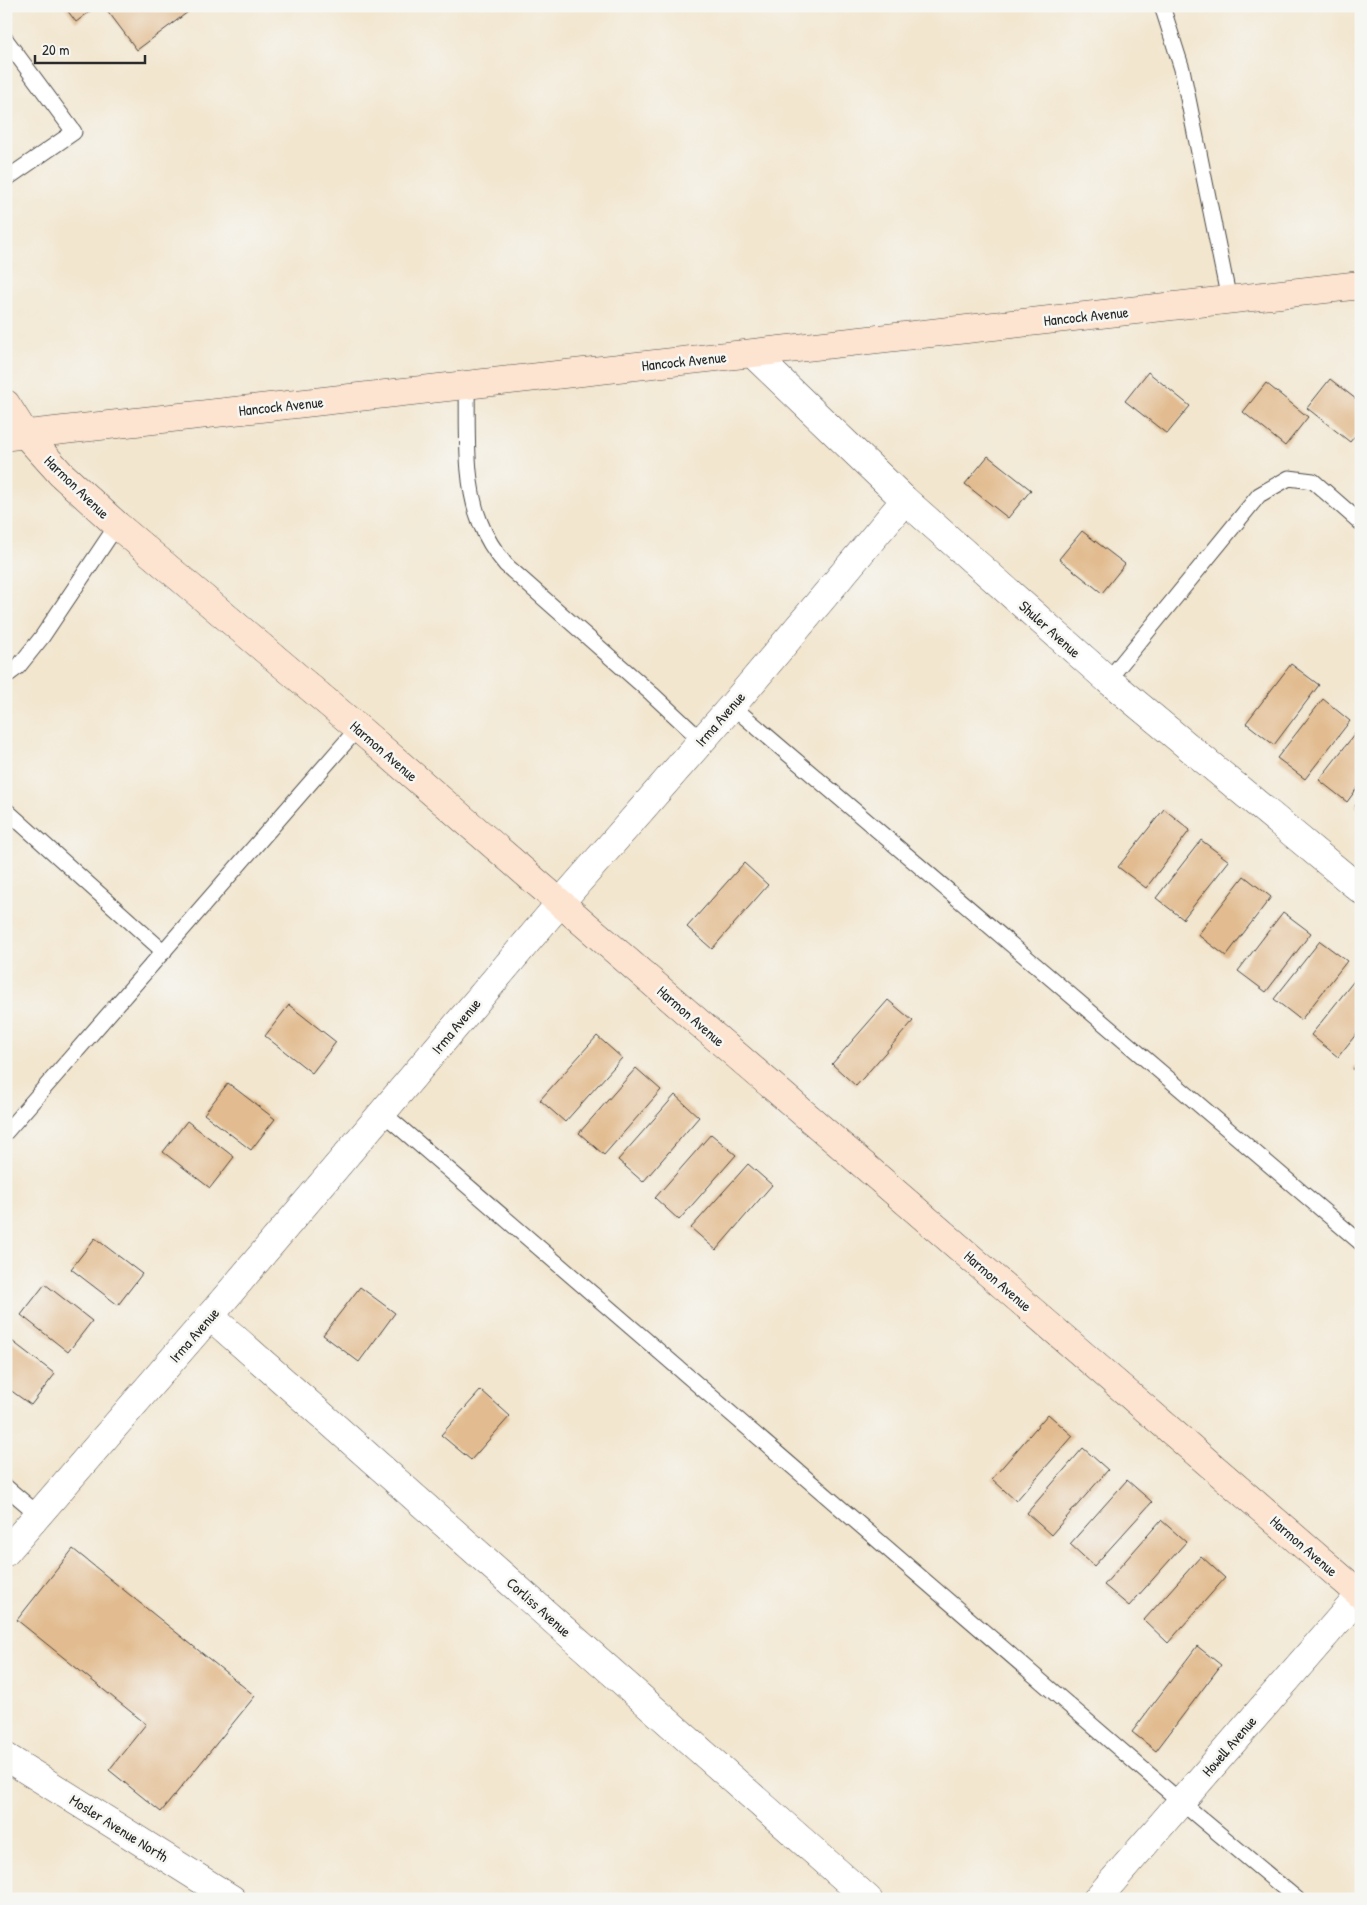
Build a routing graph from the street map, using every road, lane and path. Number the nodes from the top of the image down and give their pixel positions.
1 (1162, 6) edge
2 (6, 40) edge
3 (6, 179) edge
4 (1361, 285) edge
5 (1229, 300) junction
6 (752, 354) junction
7 (467, 386) junction
8 (6, 404) edge
9 (15, 435) edge
10 (905, 500) junction
11 (1361, 523) edge
12 (117, 525) junction
13 (6, 676) edge
14 (1108, 680) junction
15 (732, 706) junction
16 (358, 728) junction
17 (702, 741) junction
18 (6, 810) edge
19 (1361, 890) edge
20 (560, 903) junction
21 (164, 952) junction
22 (383, 1113) junction
23 (6, 1132) edge
24 (1361, 1243) edge
25 (210, 1316) junction
26 (6, 1487) edge
27 (39, 1515) junction
28 (6, 1552) edge
29 (1361, 1594) edge
30 (6, 1757) edge
31 (1181, 1802) junction
32 (232, 1899) edge
33 (868, 1899) edge
34 (1097, 1899) edge
35 (1297, 1899) edge

1 - 5 lane
2 - 3 lane
4 - 5 street, Hancock Avenue
5 - 6 street, Hancock Avenue
6 - 7 street, Hancock Avenue
6 - 10 street, Shuler Avenue
7 - 9 street, Hancock Avenue
7 - 17 lane
8 - 9 street, Harmon Avenue
9 - 12 street, Harmon Avenue
10 - 14 street, Shuler Avenue
10 - 15 street, Irma Avenue
11 - 14 lane
12 - 13 lane
12 - 16 street, Harmon Avenue
14 - 19 street, Shuler Avenue
15 - 17 street, Irma Avenue
15 - 24 lane
16 - 20 street, Harmon Avenue
16 - 21 lane
17 - 20 street, Irma Avenue
18 - 21 lane
20 - 22 street, Irma Avenue
20 - 29 street, Harmon Avenue
21 - 23 lane
22 - 25 street, Irma Avenue
22 - 31 lane
25 - 27 street, Irma Avenue
25 - 33 street, Corliss Avenue
26 - 27 lane
27 - 28 street, Irma Avenue
29 - 31 street, Howell Avenue
30 - 32 street, Mosler Avenue North
31 - 34 street, Howell Avenue
31 - 35 lane

